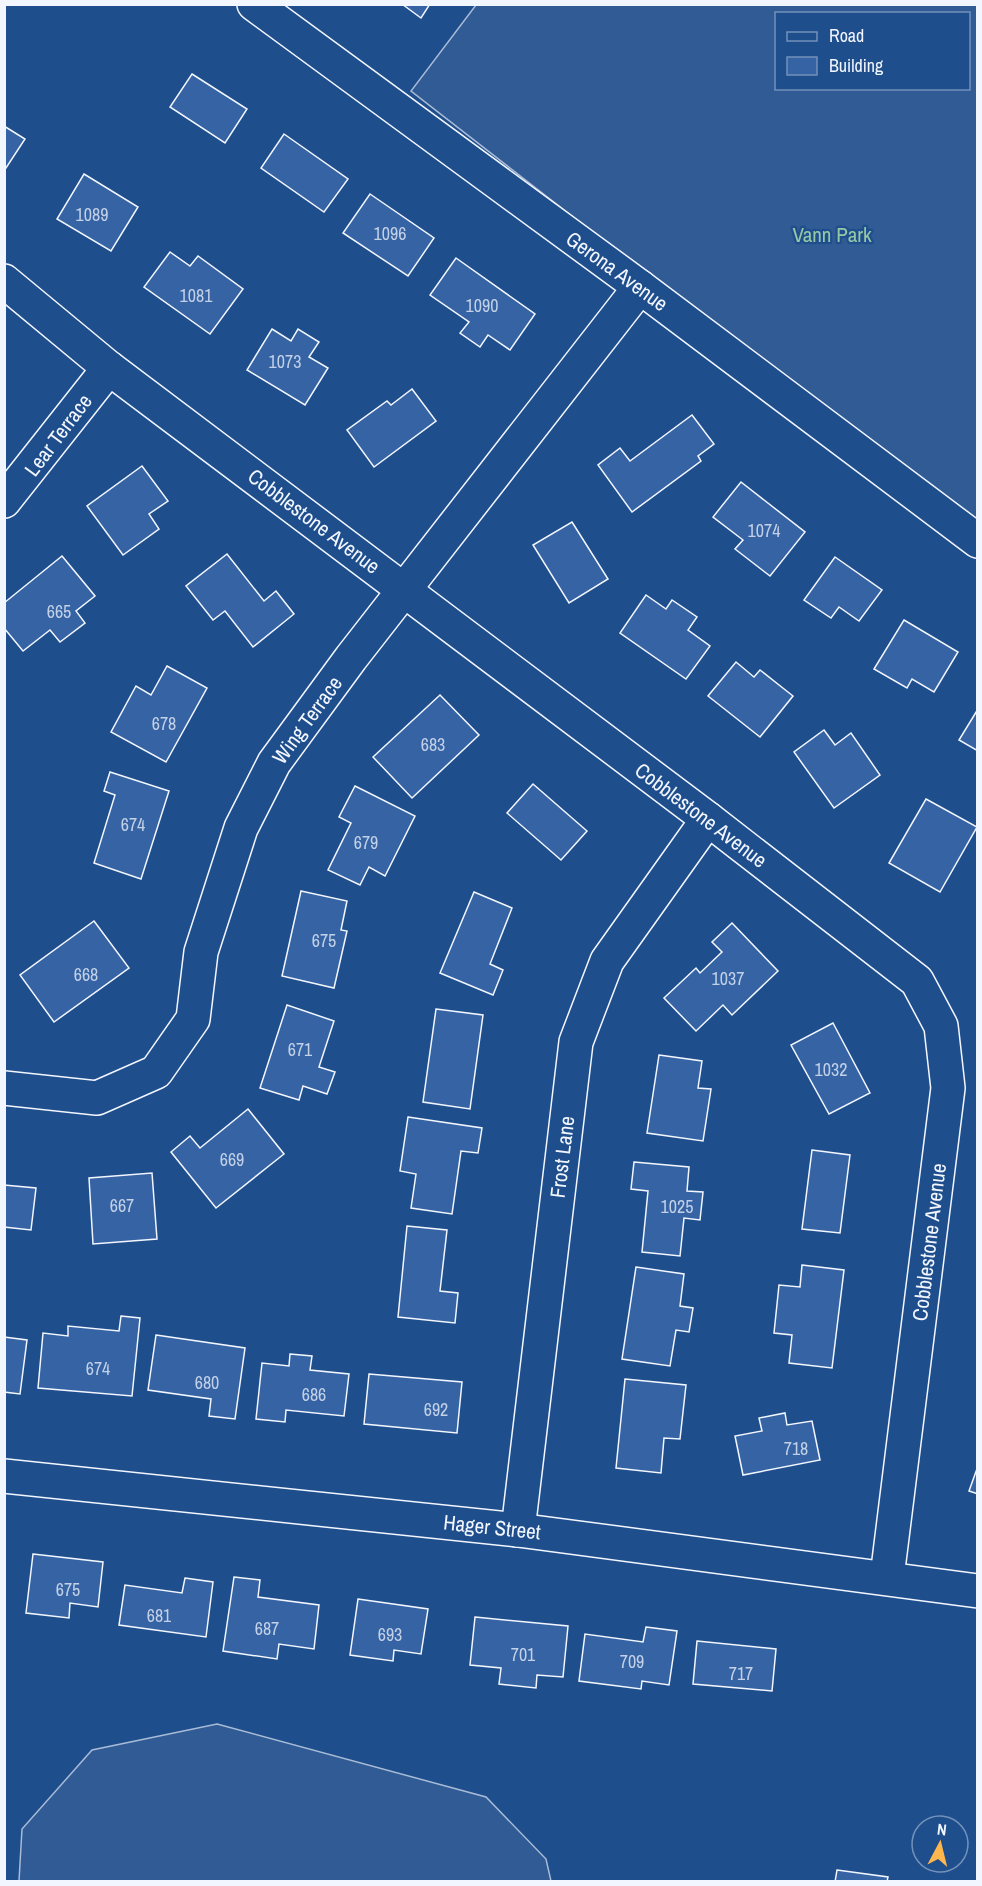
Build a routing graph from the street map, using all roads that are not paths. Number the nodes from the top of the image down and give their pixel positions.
1 (254, 4) edge
2 (4, 281) edge
3 (640, 287) junction
4 (109, 368) junction
5 (4, 501) edge
6 (978, 541) edge
7 (405, 590) junction
8 (708, 819) junction
9 (4, 1088) edge
10 (4, 1476) edge
11 (518, 1530) junction
12 (887, 1577) junction
13 (978, 1591) edge

1 - 3 street, Gerona Avenue
2 - 4 street, Cobblestone Avenue
3 - 6 street, Gerona Avenue
3 - 7 street, Wing Terrace
4 - 5 street, Lear Terrace
4 - 7 street, Cobblestone Avenue
7 - 8 street, Cobblestone Avenue
7 - 9 street, Wing Terrace
8 - 11 street, Frost Lane
8 - 12 street, Cobblestone Avenue
10 - 11 street, Hager Street
11 - 12 street, Hager Street
12 - 13 street, Hager Street

